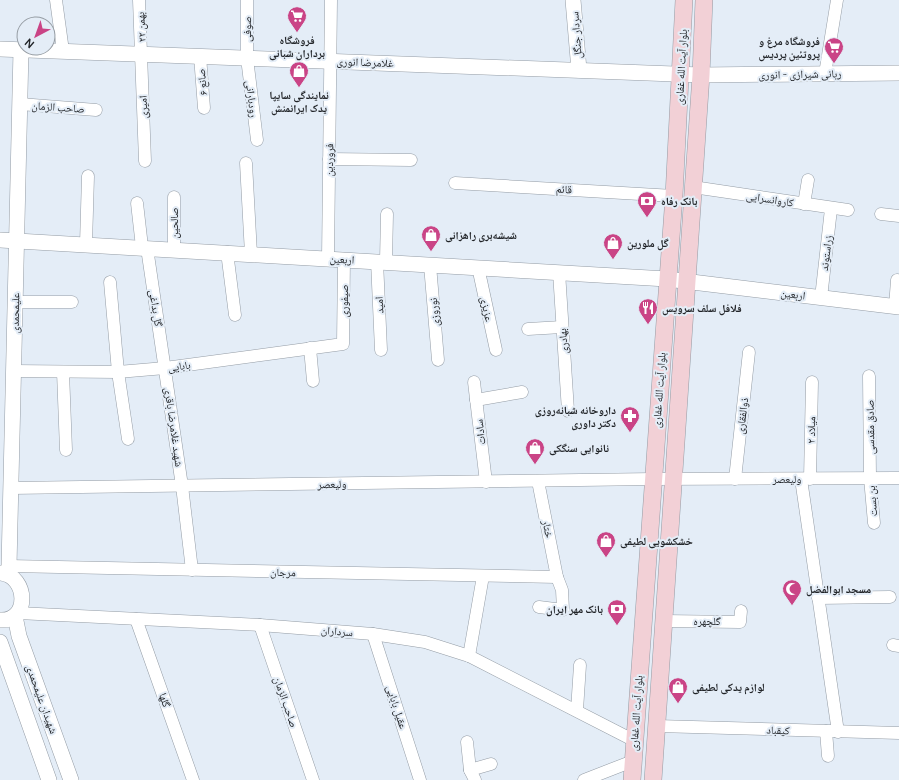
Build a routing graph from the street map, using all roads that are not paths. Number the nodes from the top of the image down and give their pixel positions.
1 (56, 0) edge
2 (139, 0) edge
3 (248, 0) edge
4 (331, 0) edge
5 (573, 0) edge
6 (684, 0) edge
7 (704, 0) edge
8 (837, 0) edge
9 (0, 49) edge
10 (16, 50) edge
11 (56, 51) edge
12 (63, 51) junction
13 (142, 54) junction
14 (21, 56) edge
15 (200, 56) junction
16 (247, 58) junction
17 (331, 61) junction
18 (579, 70) junction
19 (899, 73) edge
20 (681, 74) junction
21 (825, 74) junction
22 (701, 75) junction
23 (20, 104) junction
24 (204, 108) dead end
25 (96, 110) dead end
26 (257, 140) dead end
27 (329, 159) junction
28 (412, 160) dead end
29 (145, 161) dead end
30 (246, 163) dead end
31 (88, 176) dead end
32 (808, 180) dead end
33 (455, 183) dead end
34 (693, 187) junction
35 (674, 196) junction
36 (174, 197) dead end
37 (137, 204) dead end
38 (804, 204) junction
39 (831, 209) junction
40 (848, 210) dead end
41 (387, 214) dead end
42 (881, 214) dead end
43 (899, 216) edge
44 (0, 240) edge
45 (16, 240) junction
46 (86, 244) junction
47 (145, 247) junction
48 (174, 249) junction
49 (227, 252) junction
50 (251, 254) junction
51 (328, 258) junction
52 (344, 259) junction
53 (382, 261) junction
54 (430, 264) junction
55 (478, 267) junction
56 (559, 272) junction
57 (667, 279) junction
58 (897, 280) dead end
59 (687, 281) junction
60 (110, 282) dead end
61 (820, 298) junction
62 (15, 302) junction
63 (72, 302) dead end
64 (897, 307) edge
65 (235, 315) dead end
66 (562, 327) junction
67 (528, 329) dead end
68 (343, 344) joint
69 (310, 348) junction
70 (381, 350) dead end
71 (496, 350) dead end
72 (749, 352) dead end
73 (438, 360) dead end
74 (165, 368) junction
75 (7, 370) edge
76 (63, 372) junction
77 (118, 372) junction
78 (869, 376) dead end
79 (313, 380) dead end
80 (474, 382) dead end
81 (812, 382) dead end
82 (522, 392) dead end
83 (476, 400) junction
84 (568, 411) dead end
85 (128, 438) dead end
86 (66, 450) dead end
87 (870, 478) junction
88 (899, 478) edge
89 (653, 479) junction
90 (674, 479) junction
91 (735, 479) junction
92 (805, 479) junction
93 (538, 481) junction
94 (486, 482) junction
95 (182, 486) junction
96 (11, 488) junction
97 (874, 523) dead end
98 (192, 570) junction
99 (6, 571) edge
100 (483, 576) junction
101 (557, 577) junction
102 (818, 598) junction
103 (890, 598) dead end
104 (539, 606) dead end
105 (741, 611) dead end
106 (16, 615) junction
107 (136, 619) junction
108 (0, 620) edge
109 (664, 621) junction
110 (260, 625) junction
111 (374, 634) junction
112 (0, 642) edge
113 (469, 656) junction
114 (580, 665) dead end
115 (577, 710) junction
116 (657, 726) junction
117 (832, 732) junction
118 (899, 733) edge
119 (634, 740) junction
120 (467, 742) dead end
121 (828, 756) dead end
122 (633, 761) junction
123 (491, 764) dead end
124 (473, 775) edge
125 (49, 780) edge
126 (71, 780) edge
127 (193, 780) edge
128 (313, 780) edge
129 (420, 780) edge
130 (584, 780) edge
131 (632, 780) edge
132 (653, 780) edge

1 - 12 street
2 - 13 street, ۲۲ بهمن
3 - 16 street, صوفی
4 - 17 street, فروردین
5 - 18 street, سردار جنگل
6 - 20 main road, بلوار آیت الله غفاری
7 - 22 main road, بلوار آیت الله غفاری
8 - 21 street
9 - 10 street, غلامرضا انوری
11 - 12 street, غلامرضا انوری
12 - 13 street, غلامرضا انوری
13 - 15 street, غلامرضا انوری
13 - 29 street, امیری
14 - 23 street, علیمحمدی
15 - 16 street, غلامرضا انوری
15 - 24 street, صانع ۶
16 - 17 street, غلامرضا انوری
16 - 26 street, رودبارانی
17 - 18 street, غلامرضا انوری
17 - 27 street, فروردین
18 - 20 street, غلامرضا انوری
19 - 21 street, ربانی شیرازی - انوری
20 - 22 street, ربانی شیرازی - انوری
20 - 35 main road, بلوار آیت الله غفاری
21 - 22 street, ربانی شیرازی - انوری
22 - 34 main road, بلوار آیت الله غفاری
23 - 25 street, صاحب الزمان
23 - 45 street, علیمحمدی
27 - 28 street
27 - 51 street, فروردین
30 - 50 street
31 - 46 street
32 - 38 street
33 - 35 street, قائم
34 - 38 street, کاروانسرایی
34 - 59 main road, بلوار آیت الله غفاری
35 - 57 main road, بلوار آیت الله غفاری
36 - 48 street, صالحین
37 - 47 street, گل بداغی
38 - 39 street, کاروانسرایی
39 - 40 street, کاروانسرایی
39 - 61 street, زراستوند
41 - 53 street, امید
42 - 43 street
44 - 45 street, اربعین
45 - 46 street, اربعین
45 - 62 street, علیمحمدی
46 - 47 street, اربعین
47 - 48 street, اربعین
47 - 74 street, گل بداغی
48 - 49 street, اربعین
49 - 50 street, اربعین
49 - 65 street
50 - 51 street, اربعین
51 - 52 street, اربعین
52 - 53 street, اربعین
52 - 68 street, صیفوری
53 - 54 street, اربعین
53 - 70 street, امید
54 - 55 street, اربعین
54 - 73 street, نوروزی
55 - 56 street, اربعین
55 - 71 street, عزیزی
56 - 57 street, اربعین
56 - 66 street, بهادری
57 - 59 street, اربعین
57 - 89 main road, بلوار آیت الله غفاری
58 - 64 street
59 - 61 street, اربعین
59 - 90 main road, بلوار آیت الله غفاری
60 - 77 street
61 - 64 street, اربعین
62 - 63 street
62 - 75 street, علیمحمدی
66 - 67 street
66 - 84 street, بهادری
68 - 69 street, بابایی
69 - 74 street, بابایی
69 - 79 street
72 - 91 street, ذوالفقاری
74 - 77 street, بابایی
74 - 95 street, شهید غلامرضا باقری
75 - 76 street, بابایی
75 - 96 street, علیمحمدی
76 - 77 street, بابایی
76 - 86 street
77 - 85 street
78 - 87 street, صادق مقدسی
80 - 83 street, سادات
81 - 92 street, میلاد ۲
82 - 83 street
83 - 94 street, سادات
87 - 88 street, ولیعصر
87 - 92 street, ولیعصر
87 - 97 street, بن بست
89 - 90 street, ولیعصر
89 - 93 street, ولیعصر
89 - 119 main road, بلوار آیت الله غفاری
90 - 91 street, ولیعصر
90 - 109 main road, بلوار آیت الله غفاری
91 - 92 street, ولیعصر
92 - 102 street
93 - 94 street, ولیعصر
93 - 101 street, ختار
94 - 95 street, ولیعصر
95 - 96 street, ولیعصر
95 - 98 street, شهید غلامرضا باقری
96 - 99 street, علیمحمدی
98 - 99 street, مرجان
98 - 100 street, مرجان
99 - 106 street
100 - 101 street, مرجان
100 - 113 street
101 - 104 street, ختار
102 - 103 street
102 - 117 street
105 - 109 street, گلچهره
106 - 107 street, سرداران
106 - 108 street
106 - 126 street, شهیدان علیمحمدی
107 - 110 street, سرداران
107 - 127 street, گلها
109 - 116 main road, بلوار آیت الله غفاری
110 - 111 street, سرداران
110 - 128 street, صاحب الزمان
111 - 113 street, سرداران
111 - 129 street, عقیل بابایی
112 - 125 street, شهیدان علیمحمدی
113 - 115 street, سرداران
114 - 115 street
115 - 119 street, سرداران
116 - 117 street, کیقباد
116 - 132 main road, بلوار آیت الله غفاری
117 - 118 street, کیقباد
117 - 121 street
119 - 122 main road, بلوار آیت الله غفاری
120 - 124 street
122 - 130 street
122 - 131 main road, بلوار آیت الله غفاری
123 - 124 street

